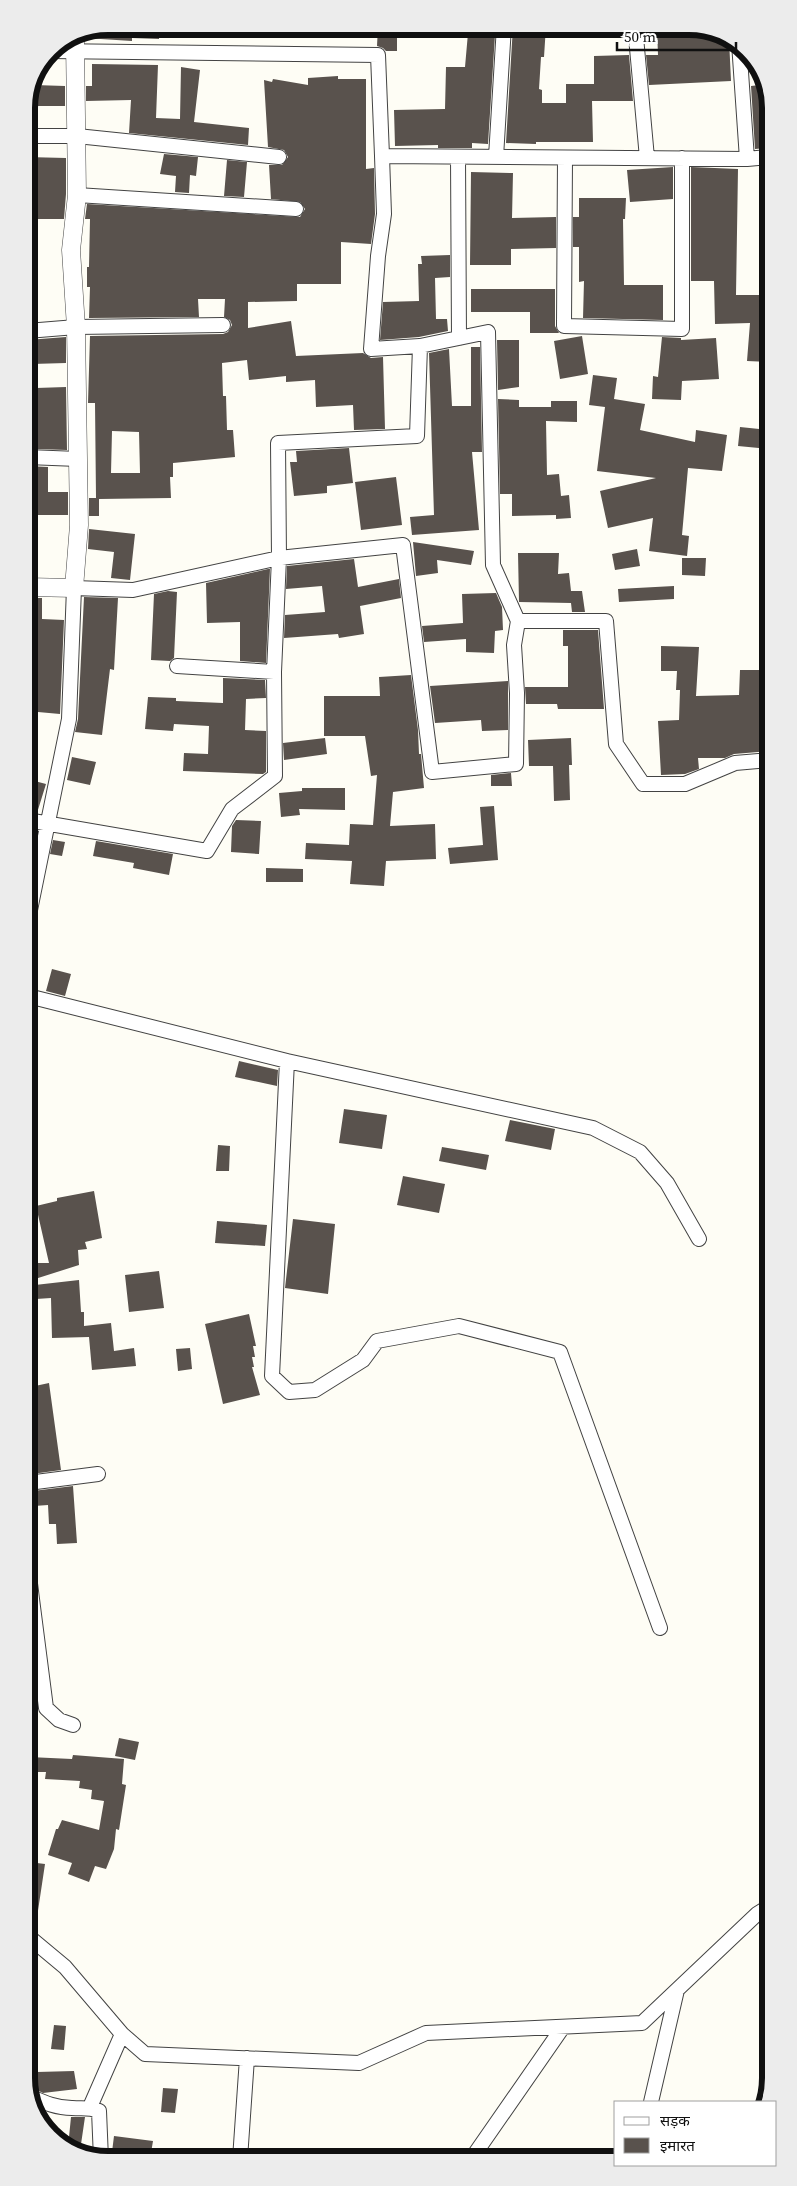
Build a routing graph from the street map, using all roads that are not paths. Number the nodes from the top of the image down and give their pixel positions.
1 (503, 35) edge
2 (636, 35) edge
3 (75, 46) edge
4 (740, 56) edge
5 (35, 136) edge
6 (77, 136) junction
7 (382, 156) junction
8 (279, 157) dead end
9 (458, 157) junction
10 (496, 157) junction
11 (565, 158) junction
12 (646, 158) junction
13 (682, 158) junction
14 (762, 158) edge
15 (747, 159) junction
16 (77, 195) junction
17 (296, 209) dead end
18 (223, 326) dead end
19 (76, 327) junction
20 (35, 330) edge
21 (459, 338) junction
22 (420, 346) junction
23 (35, 457) edge
24 (78, 459) junction
25 (279, 558) junction
26 (35, 587) edge
27 (74, 588) junction
28 (518, 621) junction
29 (177, 666) dead end
30 (274, 672) junction
31 (762, 761) edge
32 (35, 821) edge
33 (48, 823) junction
34 (35, 886) edge
35 (35, 998) edge
36 (287, 1061) junction
37 (699, 1240) dead end
38 (98, 1474) dead end
39 (35, 1482) edge
40 (35, 1622) edge
41 (660, 1628) dead end
42 (73, 1725) dead end
43 (762, 1911) edge
44 (35, 1942) edge
45 (676, 1990) junction
46 (564, 2026) junction
47 (122, 2034) junction
48 (247, 2058) junction
49 (38, 2100) edge
50 (651, 2101) edge
51 (90, 2107) junction
52 (101, 2151) edge
53 (241, 2151) edge
54 (477, 2151) edge

1 - 10 street
2 - 12 street
3 - 6 street
3 - 7 street
4 - 15 street
5 - 6 street
6 - 8 street
6 - 16 street
7 - 9 street
7 - 22 street
9 - 10 street
9 - 21 street
10 - 11 street
11 - 12 street
11 - 13 street
12 - 13 street
13 - 15 street
14 - 15 street
16 - 17 street
16 - 19 street
18 - 19 street
19 - 20 street
19 - 24 street
21 - 22 street
21 - 28 street
22 - 25 street
23 - 24 street
24 - 27 street
25 - 27 street
25 - 28 street
25 - 30 street
26 - 27 street
27 - 33 street
28 - 31 street
29 - 30 street
30 - 33 street
32 - 33 street
33 - 34 street
35 - 36 street
36 - 37 street
36 - 41 street
38 - 39 street
40 - 42 street
43 - 45 street
44 - 47 street
45 - 46 street
45 - 50 street
46 - 48 street
46 - 54 street
47 - 48 street
47 - 51 street
48 - 53 street
49 - 51 street
51 - 52 street

